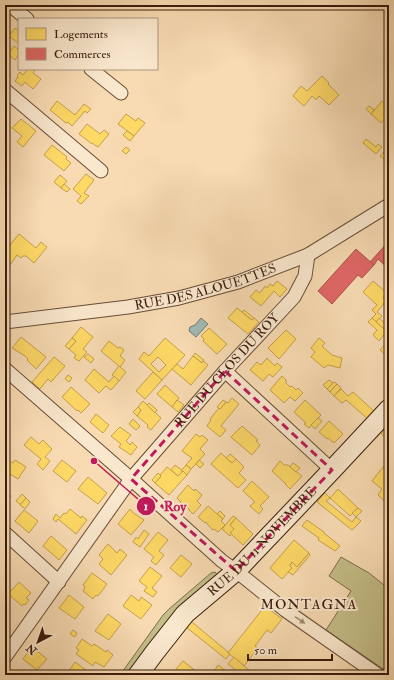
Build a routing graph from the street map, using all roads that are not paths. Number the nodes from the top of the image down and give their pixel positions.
1 (10, 5) edge
2 (26, 18) edge
3 (92, 70) edge
4 (5, 90) edge
5 (121, 93) dead end
6 (101, 170) dead end
7 (389, 205) edge
8 (308, 255) junction
9 (5, 322) edge
10 (5, 369) edge
11 (225, 371) junction
12 (389, 409) edge
13 (332, 470) junction
14 (131, 479) junction
15 (5, 533) edge
16 (236, 570) junction
17 (59, 582) junction
18 (5, 657) edge
19 (138, 675) edge
20 (378, 675) edge

1 - 2 street
3 - 5 street
4 - 6 street
7 - 8 street, RUE DES ALOUETTES
8 - 9 street, RUE DES ALOUETTES
8 - 11 street, RUE DU CLOS DU ROY
10 - 14 street
11 - 13 street
11 - 14 street, RUE DU CLOS DU ROY
12 - 13 street, RUE DU 11 NOVEMBRE
13 - 16 street, RUE DU 11 NOVEMBRE
14 - 16 street
14 - 17 street, RUE DU CLOS DU ROY
15 - 17 street
16 - 19 street, RUE DU 11 NOVEMBRE
16 -> 20 street
17 - 18 street, RUE DU CLOS DU ROY

